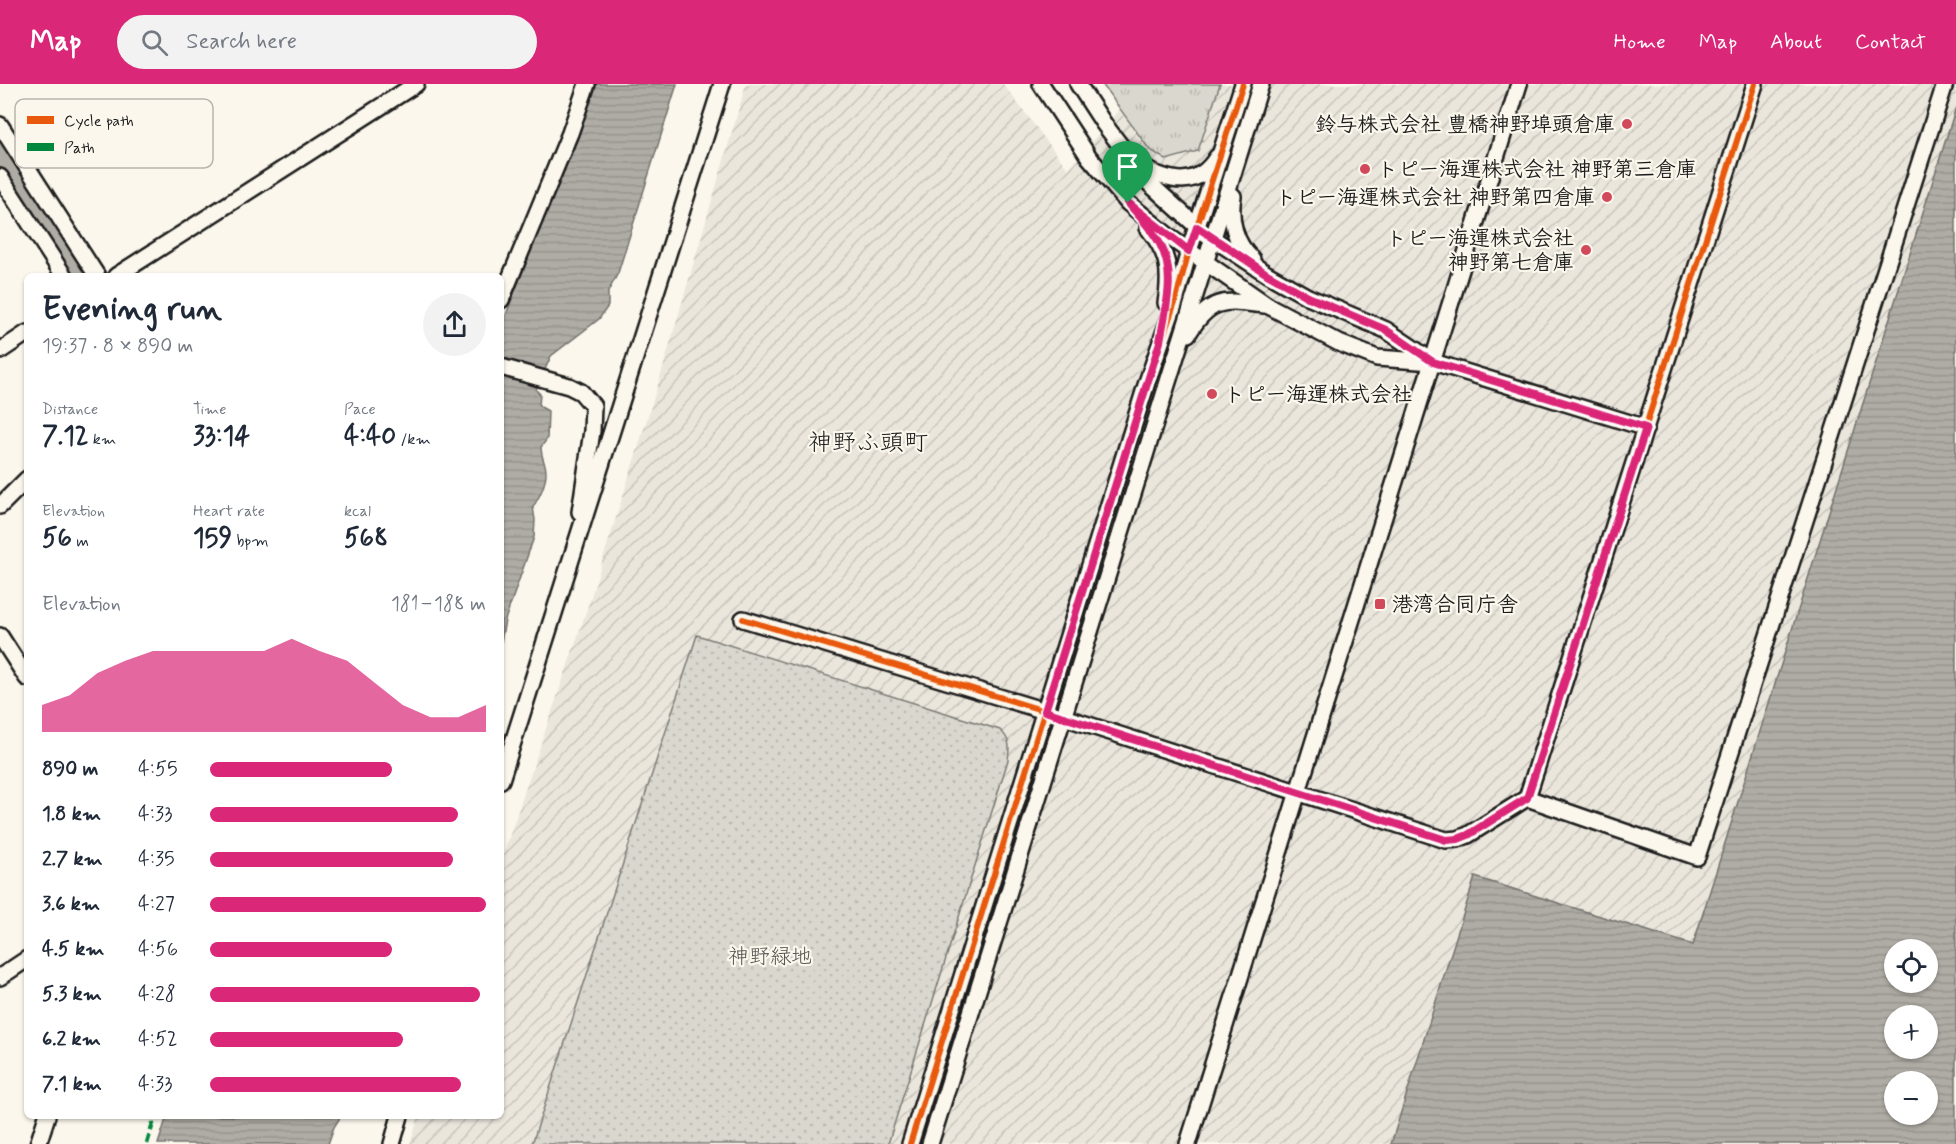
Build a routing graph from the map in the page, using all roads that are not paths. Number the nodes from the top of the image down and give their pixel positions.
1 (416, 84) edge
2 (587, 84) edge
3 (722, 84) edge
4 (1041, 84) edge
5 (1078, 84) edge
6 (1243, 84) edge
7 (1262, 84) edge
8 (1519, 84) edge
9 (1755, 84) edge
10 (1945, 84) edge
11 (0, 125) edge
12 (1224, 145) junction
13 (15, 148) edge
14 (1241, 149) junction
15 (1133, 164) junction
16 (28, 168) edge
17 (0, 177) edge
18 (1128, 203) junction
19 (1197, 227) junction
20 (1213, 239) junction
21 (1189, 251) junction
22 (1206, 262) junction
23 (62, 273) edge
24 (95, 273) edge
25 (121, 273) edge
26 (1267, 274) junction
27 (504, 293) edge
28 (1267, 305) junction
29 (24, 335) edge
30 (1160, 342) junction
31 (1178, 350) junction
32 (0, 351) edge
33 (1433, 362) junction
34 (504, 368) edge
35 (1646, 428) junction
36 (24, 482) edge
37 (0, 506) edge
38 (576, 546) junction
39 (743, 619) dead end
40 (0, 636) edge
41 (24, 673) edge
42 (1045, 711) junction
43 (1064, 717) junction
44 (504, 771) edge
45 (1298, 793) junction
46 (1527, 798) junction
47 (24, 961) edge
48 (0, 977) edge
49 (46, 1119) edge
50 (399, 1119) edge
51 (38, 1144) edge
52 (392, 1144) edge
53 (910, 1144) edge
54 (930, 1144) edge
55 (1188, 1144) edge

1 - 25 street
2 - 27 street
3 - 38 street
4 - 18 street
5 - 15 street
6 - 12 street
7 - 14 street
8 - 33 street
9 - 35 street
10 - 46 street
11 - 13 street
12 - 15 street
12 - 19 street
14 - 20 street
14 - 26 street
15 - 19 street
16 - 24 street
17 - 23 street
18 - 21 street
18 - 30 street
19 - 20 street
19 - 21 street
20 - 22 street
20 - 26 street
21 - 22 street
21 - 30 street
22 - 28 street
22 - 31 street
26 - 33 street
28 - 31 street
28 - 33 street
29 - 32 street
30 - 42 street
31 - 43 street
33 - 35 street
33 - 45 street
34 - 38 street
35 - 46 street
36 - 37 street
38 - 44 street
39 - 42 street
40 - 41 street
42 - 43 street
42 - 53 street
43 - 45 street
43 - 54 street
45 - 46 street
45 - 55 street
47 - 48 street
49 - 51 street
50 - 52 street

